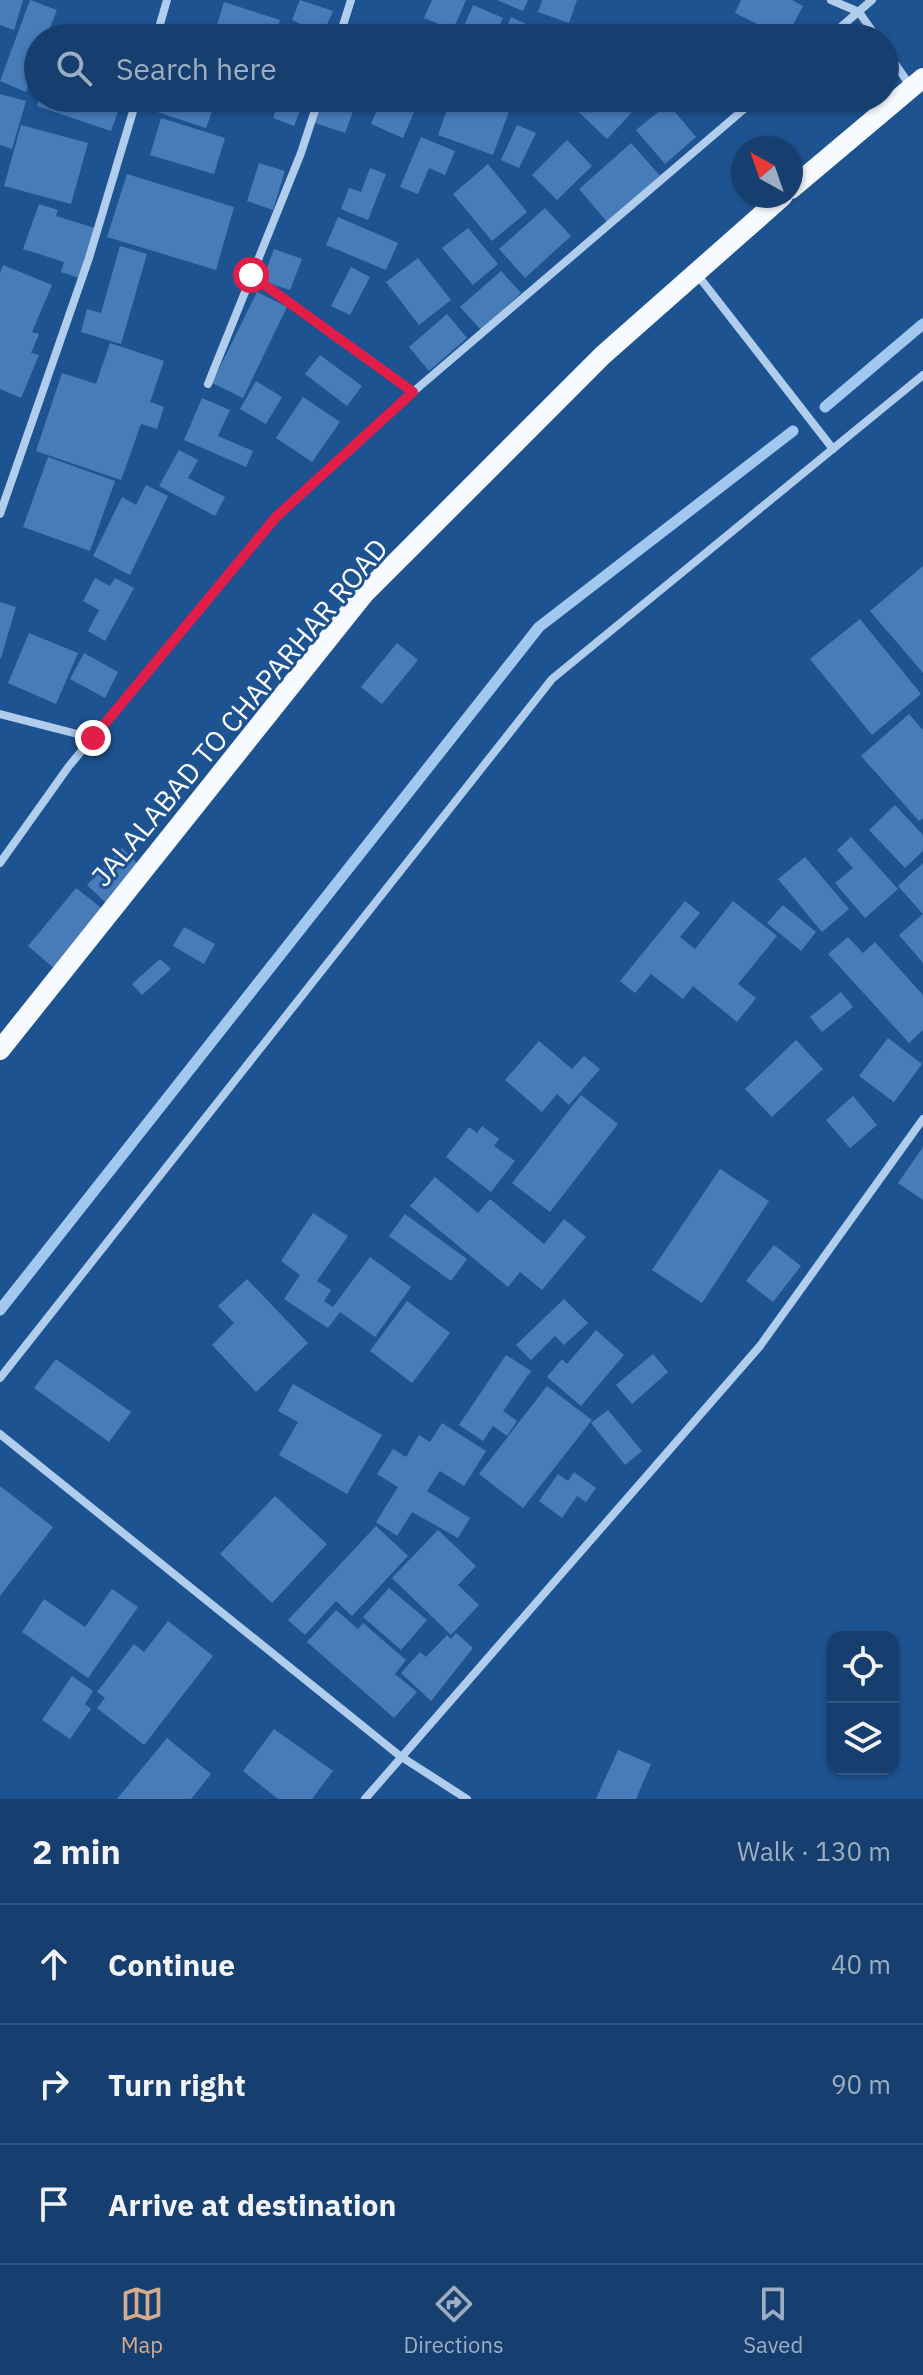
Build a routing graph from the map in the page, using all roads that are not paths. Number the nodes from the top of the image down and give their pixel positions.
1 (167, 0) edge
2 (351, 0) edge
3 (831, 0) edge
4 (872, 0) edge
5 (859, 12) junction
6 (160, 24) edge
7 (343, 24) edge
8 (845, 24) edge
9 (867, 24) edge
10 (899, 64) edge
11 (917, 83) edge
12 (899, 98) edge
13 (133, 112) edge
14 (314, 112) edge
15 (741, 112) edge
16 (883, 112) edge
17 (803, 179) edge
18 (769, 208) edge
19 (695, 273) junction
20 (251, 275) junction
21 (923, 375) edge
22 (208, 384) dead end
23 (413, 392) junction
24 (833, 449) junction
25 (0, 514) edge
26 (0, 714) edge
27 (93, 738) junction
28 (0, 863) edge
29 (0, 1050) edge
30 (923, 1119) edge
31 (0, 1378) edge
32 (0, 1434) edge
33 (400, 1756) junction
34 (365, 1799) edge
35 (467, 1799) edge

1 - 6 street
2 - 7 street
3 - 5 street
4 - 5 street
5 - 8 street
5 - 9 street
10 - 11 street
11 - 12 main road
13 - 25 street
14 - 20 street
15 - 23 street
16 - 17 main road
18 - 19 main road, JALALABAD TO CHAPARHAR ROAD
19 - 24 street
19 - 29 main road, JALALABAD TO CHAPARHAR ROAD
20 - 22 street
20 - 23 street
21 - 24 street
23 - 27 street
24 - 31 street
26 - 27 street
27 - 28 street
30 - 33 street
32 - 33 street
33 - 34 street
33 - 35 street

